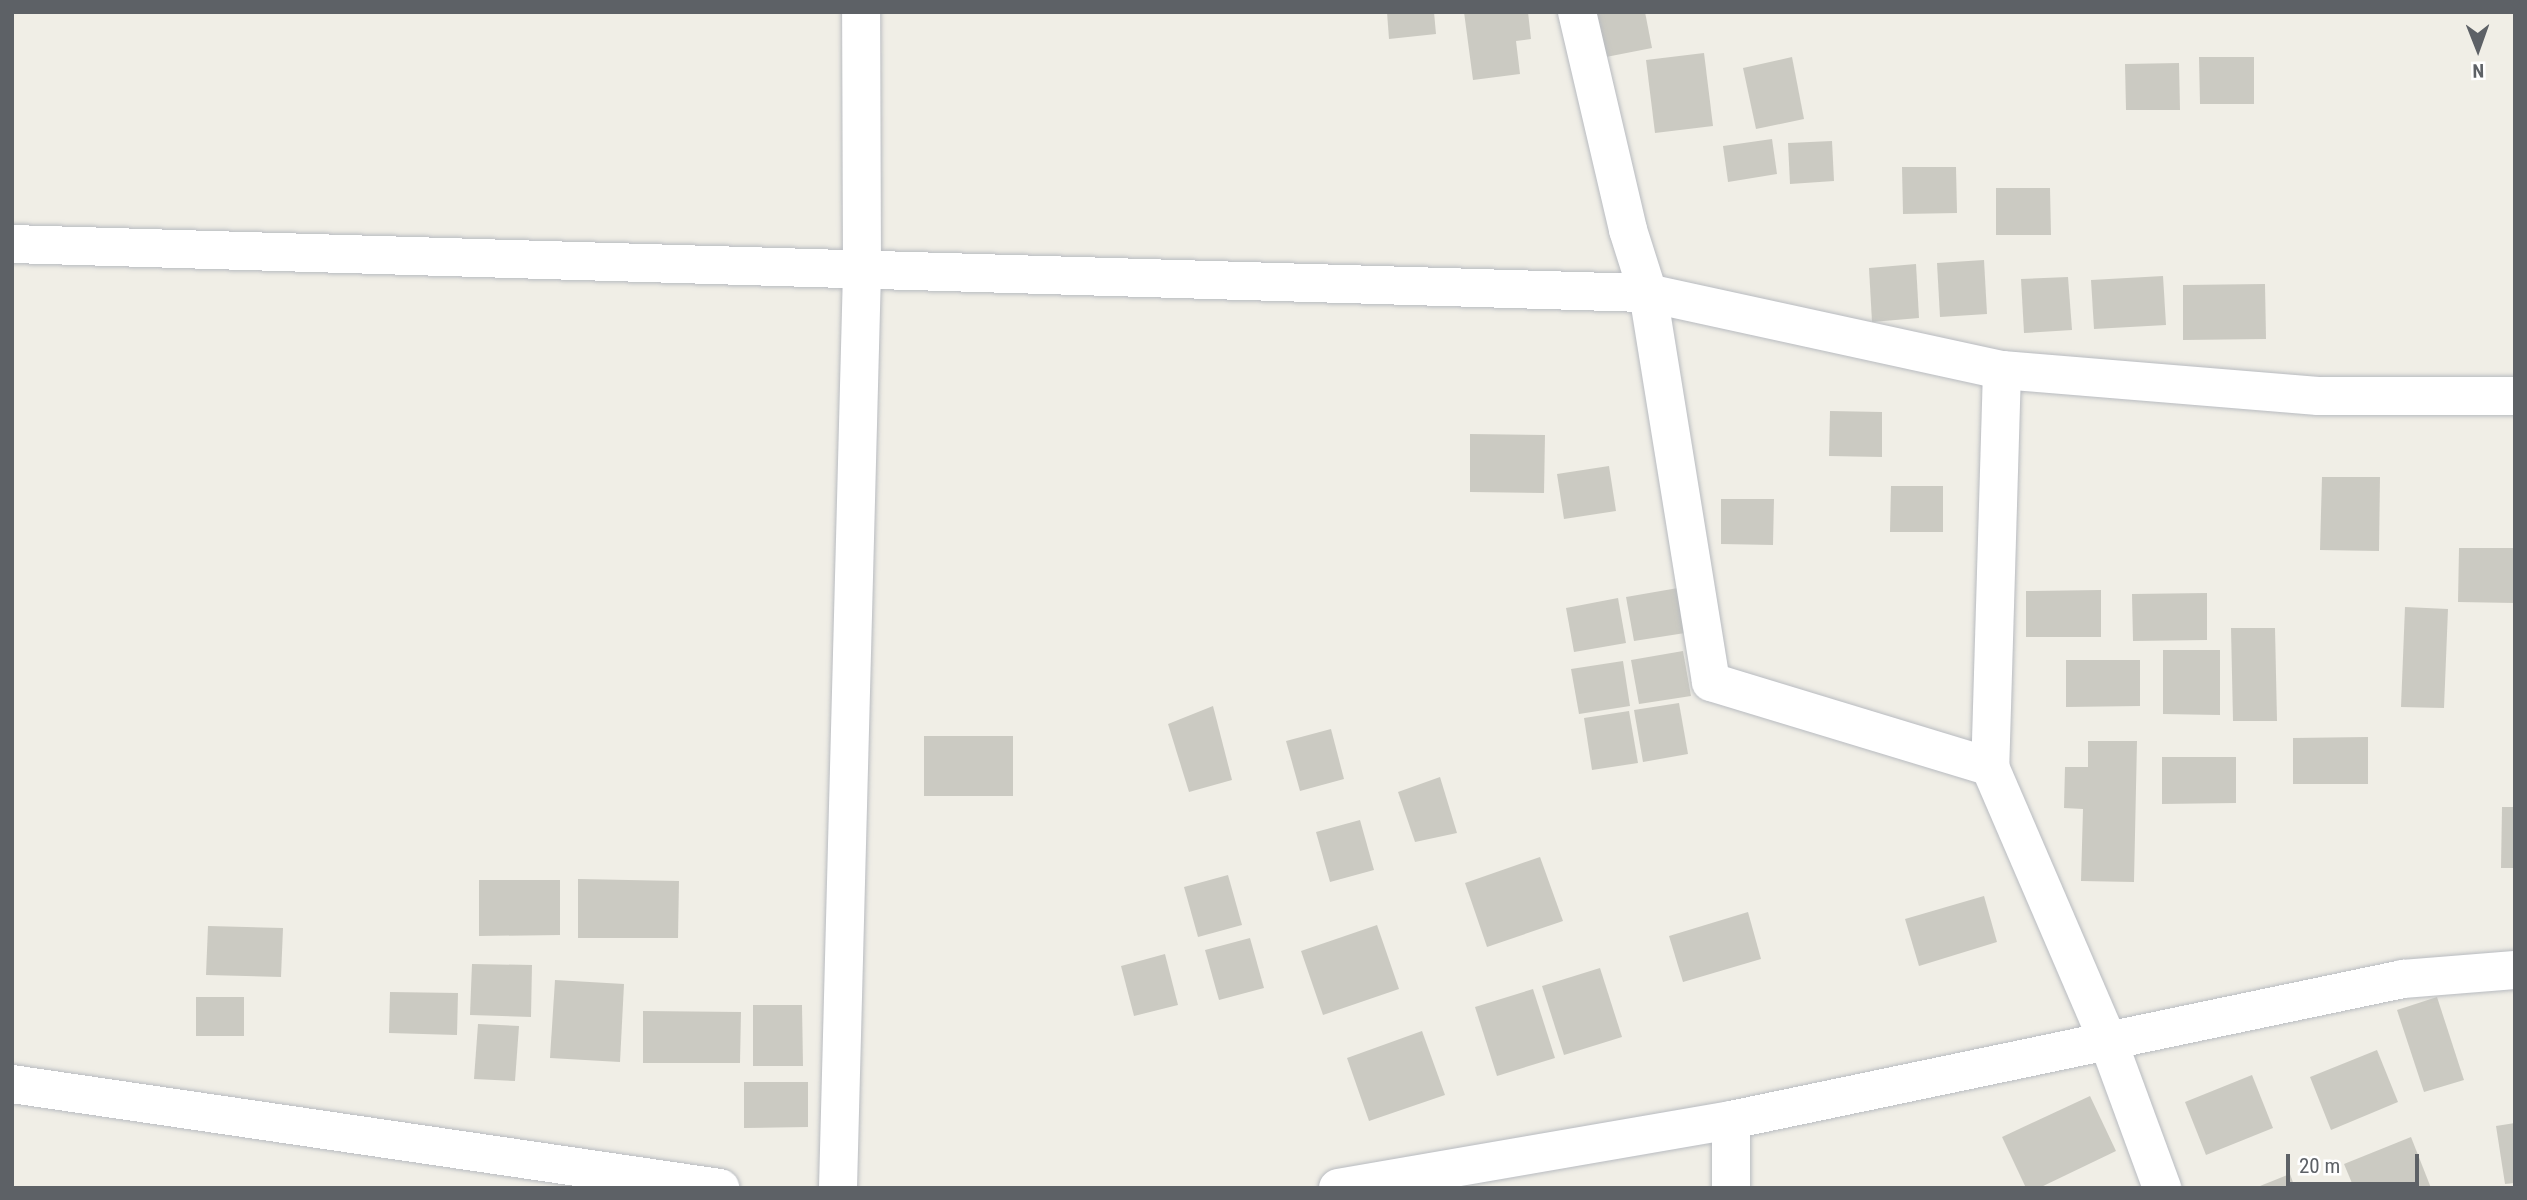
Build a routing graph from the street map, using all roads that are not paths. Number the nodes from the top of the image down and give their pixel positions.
1 (861, 12) edge
2 (1577, 12) edge
3 (12, 244) edge
4 (862, 270) junction
5 (1648, 293) junction
6 (2002, 370) junction
7 (2515, 396) edge
8 (1990, 768) junction
9 (2515, 970) edge
10 (2108, 1041) junction
11 (12, 1084) edge
12 (1731, 1120) junction
13 (720, 1188) edge
14 (838, 1188) edge
15 (1338, 1188) edge
16 (1731, 1188) edge
17 (2162, 1188) edge

1 - 4 street
2 - 5 street
3 - 4 street
4 - 5 street
4 - 14 street
5 - 6 street
5 - 8 street
6 - 7 street
6 - 8 street
8 - 10 street
9 - 10 street
10 - 12 street
10 - 17 street
11 - 13 street
12 - 15 street
12 - 16 street

